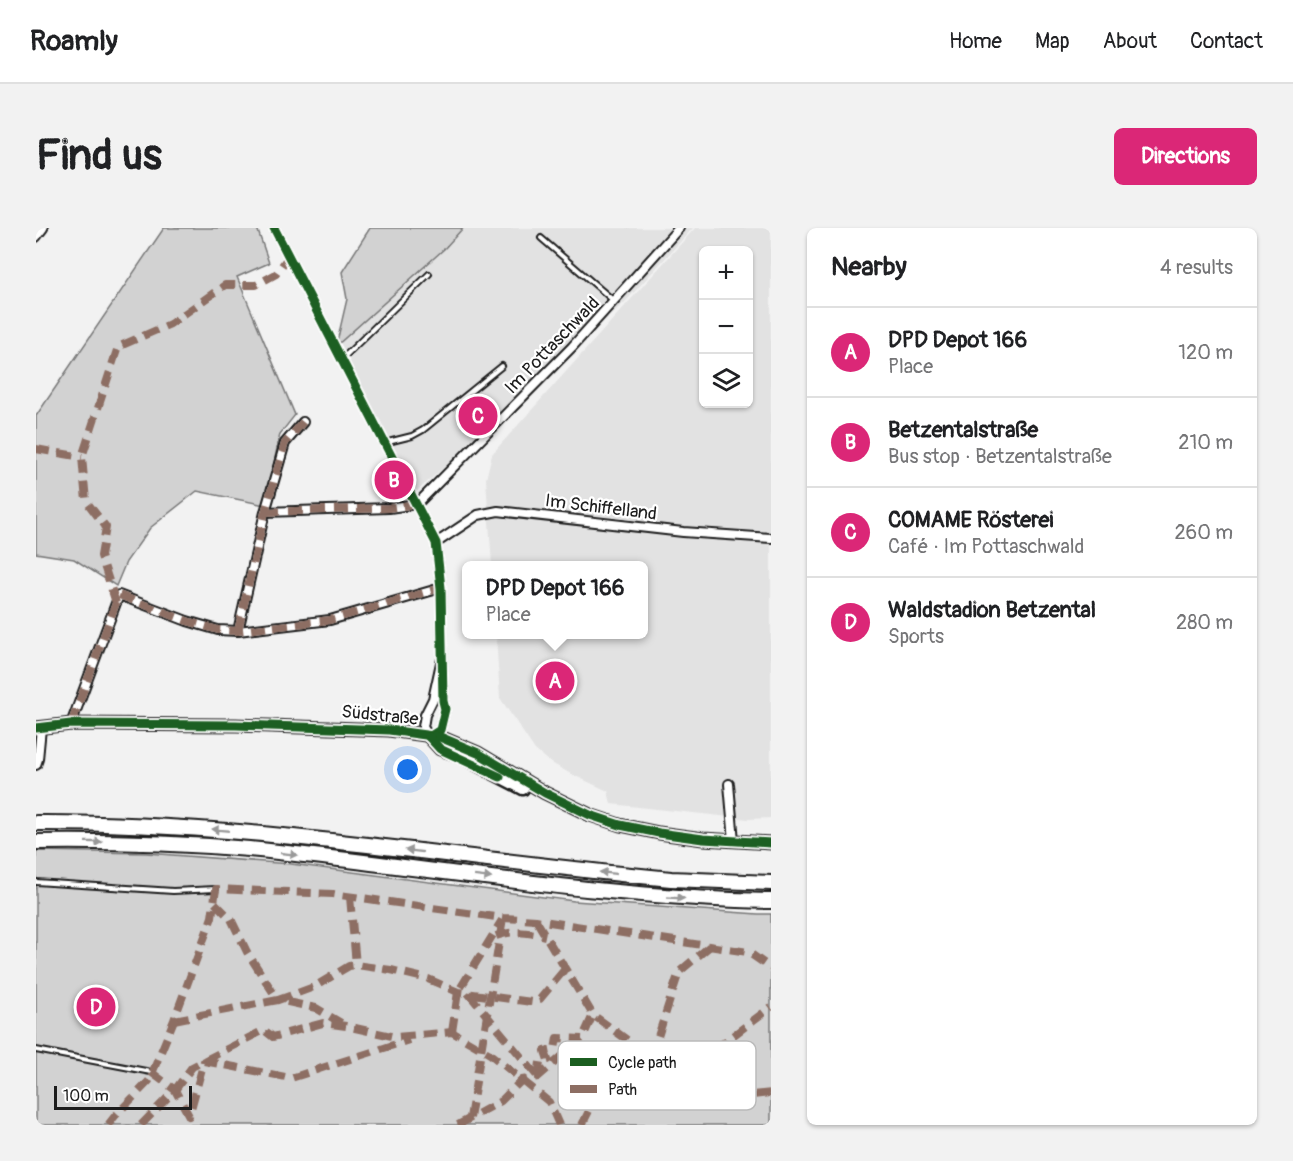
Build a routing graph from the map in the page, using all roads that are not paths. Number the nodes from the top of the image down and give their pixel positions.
1 (43, 228) edge
2 (274, 228) edge
3 (679, 228) edge
4 (36, 237) edge
5 (541, 237) dead end
6 (429, 274) dead end
7 (614, 302) junction
8 (340, 360) junction
9 (502, 366) dead end
10 (303, 422) dead end
11 (383, 443) junction
12 (417, 504) junction
13 (265, 512) junction
14 (771, 538) edge
15 (436, 543) junction
16 (441, 588) junction
17 (238, 631) junction
18 (442, 658) junction
19 (71, 724) junction
20 (39, 728) edge
21 (429, 737) junction
22 (36, 765) edge
23 (729, 784) dead end
24 (36, 823) edge
25 (734, 841) junction
26 (36, 842) edge
27 (771, 843) edge
28 (36, 882) edge
29 (771, 883) edge
30 (216, 889) dead end
31 (771, 901) edge
32 (36, 1050) edge
33 (151, 1072) dead end

1 - 4 street
2 - 8 street
3 - 7 street, Im Pottaschwald
5 - 7 lane
6 - 8 lane
7 - 12 street, Im Pottaschwald
8 - 11 street
9 - 11 lane
10 - 13 street
11 - 12 street
12 - 13 street
12 - 15 street
13 - 17 street
14 - 15 street, Im Schiffelland
15 - 16 street
16 - 17 street
16 - 18 street
17 - 19 street
18 - 21 street
18 - 21 street
19 - 20 street, Südstraße
19 - 21 street, Südstraße
20 - 22 street
21 - 25 street, Südstraße
23 - 25 street
29 -> 24 highway
25 - 27 street, Südstraße
26 -> 31 highway
28 - 30 lane
32 - 33 lane

